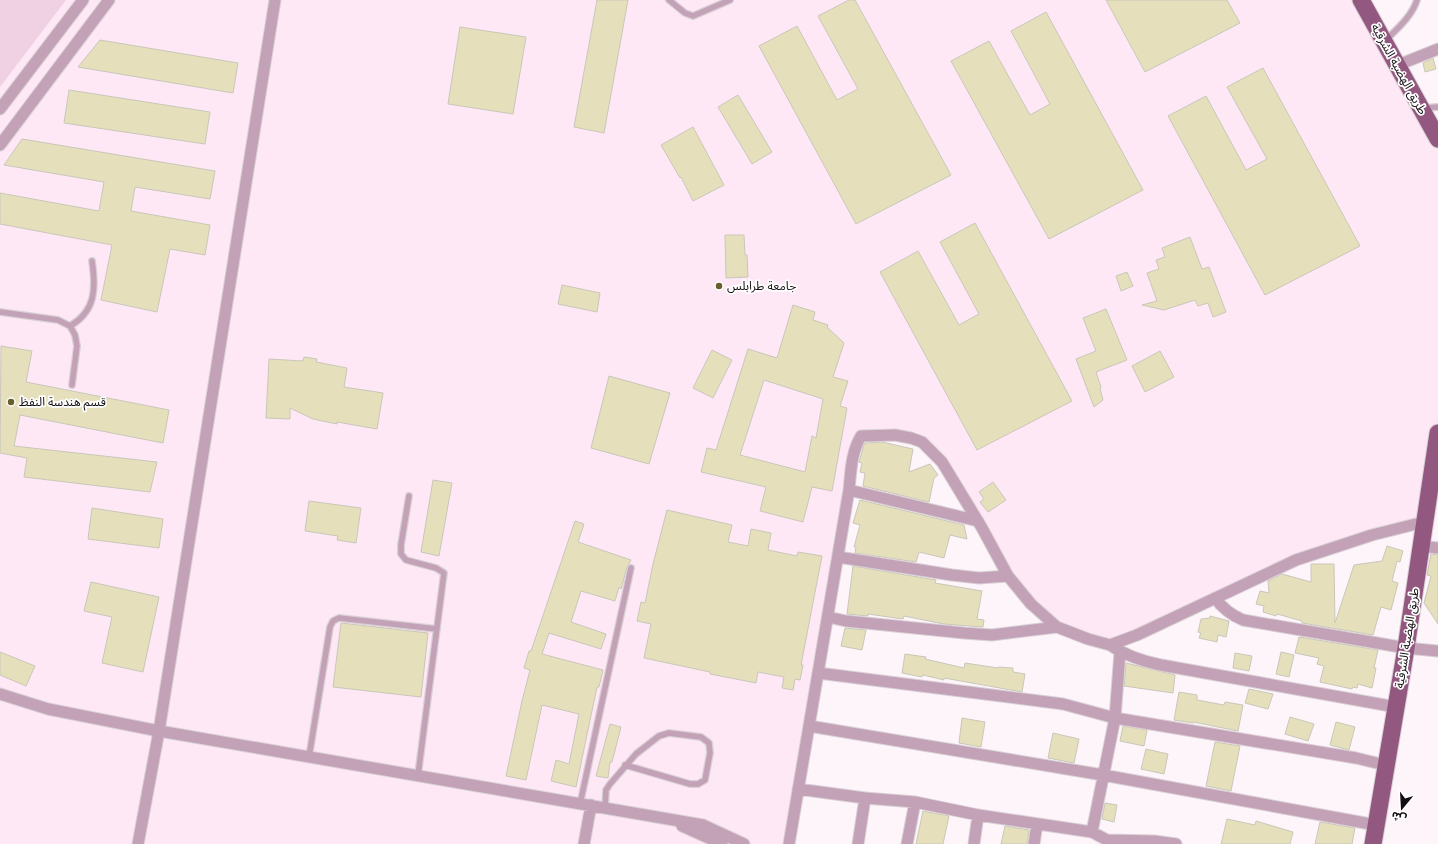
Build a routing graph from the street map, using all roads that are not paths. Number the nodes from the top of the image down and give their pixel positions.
1 (83, 0) edge
2 (109, 0) edge
3 (275, 0) edge
4 (670, 0) edge
5 (730, 0) edge
6 (1361, 0) edge
7 (1417, 0) edge
8 (1384, 42) junction
9 (1438, 49) edge
10 (1398, 65) junction
11 (1430, 107) edge
12 (0, 109) edge
13 (1438, 139) edge
14 (0, 145) edge
15 (92, 261) dead end
16 (0, 312) edge
17 (70, 326) junction
18 (72, 385) dead end
19 (1438, 432) edge
20 (1436, 464) edge
21 (849, 490) junction
22 (409, 496) dead end
23 (978, 521) junction
24 (1424, 522) junction
25 (1420, 546) junction
26 (1438, 548) edge
27 (838, 557) junction
28 (631, 568) dead end
29 (1008, 576) junction
30 (1215, 598) junction
31 (828, 617) junction
32 (1057, 627) junction
33 (437, 629) junction
34 (1110, 645) junction
35 (1406, 648) junction
36 (1438, 651) edge
37 (1120, 652) junction
38 (818, 673) junction
39 (0, 694) edge
40 (1396, 707) junction
41 (1115, 718) junction
42 (809, 726) junction
43 (159, 731) junction
44 (309, 757) junction
45 (626, 765) junction
46 (1385, 765) junction
47 (1103, 775) junction
48 (418, 776) junction
49 (798, 789) junction
50 (865, 798) junction
51 (915, 802) junction
52 (585, 805) junction
53 (604, 808) junction
54 (978, 815) junction
55 (665, 818) junction
56 (1037, 824) junction
57 (1376, 825) junction
58 (1092, 832) junction
59 (1106, 842) edge
60 (1154, 842) edge
61 (138, 844) edge
62 (584, 844) edge
63 (722, 844) edge
64 (744, 844) edge
65 (789, 844) edge
66 (858, 844) edge
67 (908, 844) edge
68 (974, 844) edge
69 (1034, 844) edge
70 (1176, 844) edge
71 (1373, 844) edge

1 - 12 street
2 - 14 street
3 - 43 street
4 - 5 lane
6 - 8 main road, طريق الهضبة الشرقية
7 - 8 lane
8 - 10 main road, طريق الهضبة الشرقية
9 - 10 street
10 - 11 main road, طريق الهضبة الشرقية
11 - 13 main road, طريق الهضبة الشرقية
15 - 17 lane
16 - 17 lane
17 - 18 lane
19 - 20 main road, طريق الهضبة الشرقية
20 - 24 main road, طريق الهضبة الشرقية
21 - 23 street
21 - 23 street
21 - 27 street
22 - 33 lane
23 - 29 street
24 - 25 main road, طريق الهضبة الشرقية
24 - 30 street
25 - 26 street
25 - 35 main road, طريق الهضبة الشرقية
27 - 29 street
27 - 31 street
28 - 52 lane
29 - 32 street
30 - 34 street
30 - 35 street
31 - 32 street
31 - 38 street
32 - 34 street
33 - 44 lane
33 - 48 lane
34 - 37 street
35 - 36 street
35 - 40 main road, طريق الهضبة الشرقية
37 - 40 street
37 - 41 street
38 - 41 street
38 - 42 street
39 - 43 street
40 - 46 main road, طريق الهضبة الشرقية
41 - 46 street
41 - 47 street
42 - 47 street
42 - 49 street
43 - 44 street
43 - 61 street
44 - 48 street
45 - 45 lane
45 - 53 lane
46 - 57 main road, طريق الهضبة الشرقية
47 - 57 street
47 - 58 street
48 - 52 street
49 - 50 street
49 - 65 street
50 - 51 street
50 - 66 street
51 - 54 street
51 - 67 street
52 - 53 street
52 - 62 street
53 - 55 street
54 - 56 street
54 - 68 street
55 - 63 street
55 - 64 street
56 - 58 street
56 - 69 street
57 - 71 main road, طريق الهضبة الشرقية
58 - 59 street
59 - 60 street
60 - 70 street

